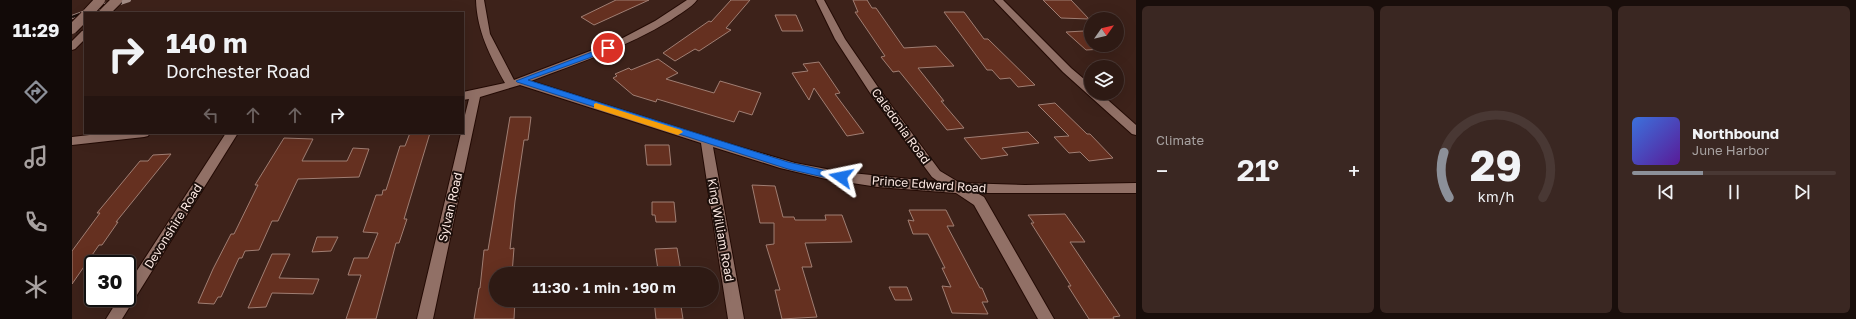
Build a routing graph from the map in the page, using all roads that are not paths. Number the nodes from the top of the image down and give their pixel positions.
1 (100, 0) edge
2 (117, 0) edge
3 (480, 0) edge
4 (693, 0) edge
5 (820, 0) edge
6 (998, 0) edge
7 (89, 12) edge
8 (105, 12) edge
9 (84, 17) edge
10 (72, 29) edge
11 (84, 34) edge
12 (72, 47) edge
13 (516, 82) junction
14 (1084, 85) edge
15 (469, 95) edge
16 (1101, 100) edge
17 (464, 120) edge
18 (1136, 131) edge
19 (135, 134) edge
20 (231, 134) edge
21 (461, 134) edge
22 (72, 141) edge
23 (706, 141) junction
24 (959, 188) junction
25 (1136, 188) edge
26 (114, 319) edge
27 (425, 319) edge
28 (736, 319) edge
29 (1046, 319) edge

1 - 7 street, bridge
2 - 8 street, bridge
3 - 13 street
4 - 13 street
5 - 24 street, Caledonia Road
6 - 14 street
9 - 10 street, bridge
11 - 12 street
13 - 15 street
13 - 23 street, Prince Edward Road
15 - 17 street, Sylvan Road
16 - 18 street
19 - 22 street
20 - 26 street, Devonshire Road
21 - 27 street, Sylvan Road
23 - 24 street, Prince Edward Road
23 - 28 street, King William Road
24 - 25 street, Prince Edward Road
24 - 29 street, Caledonia Road

